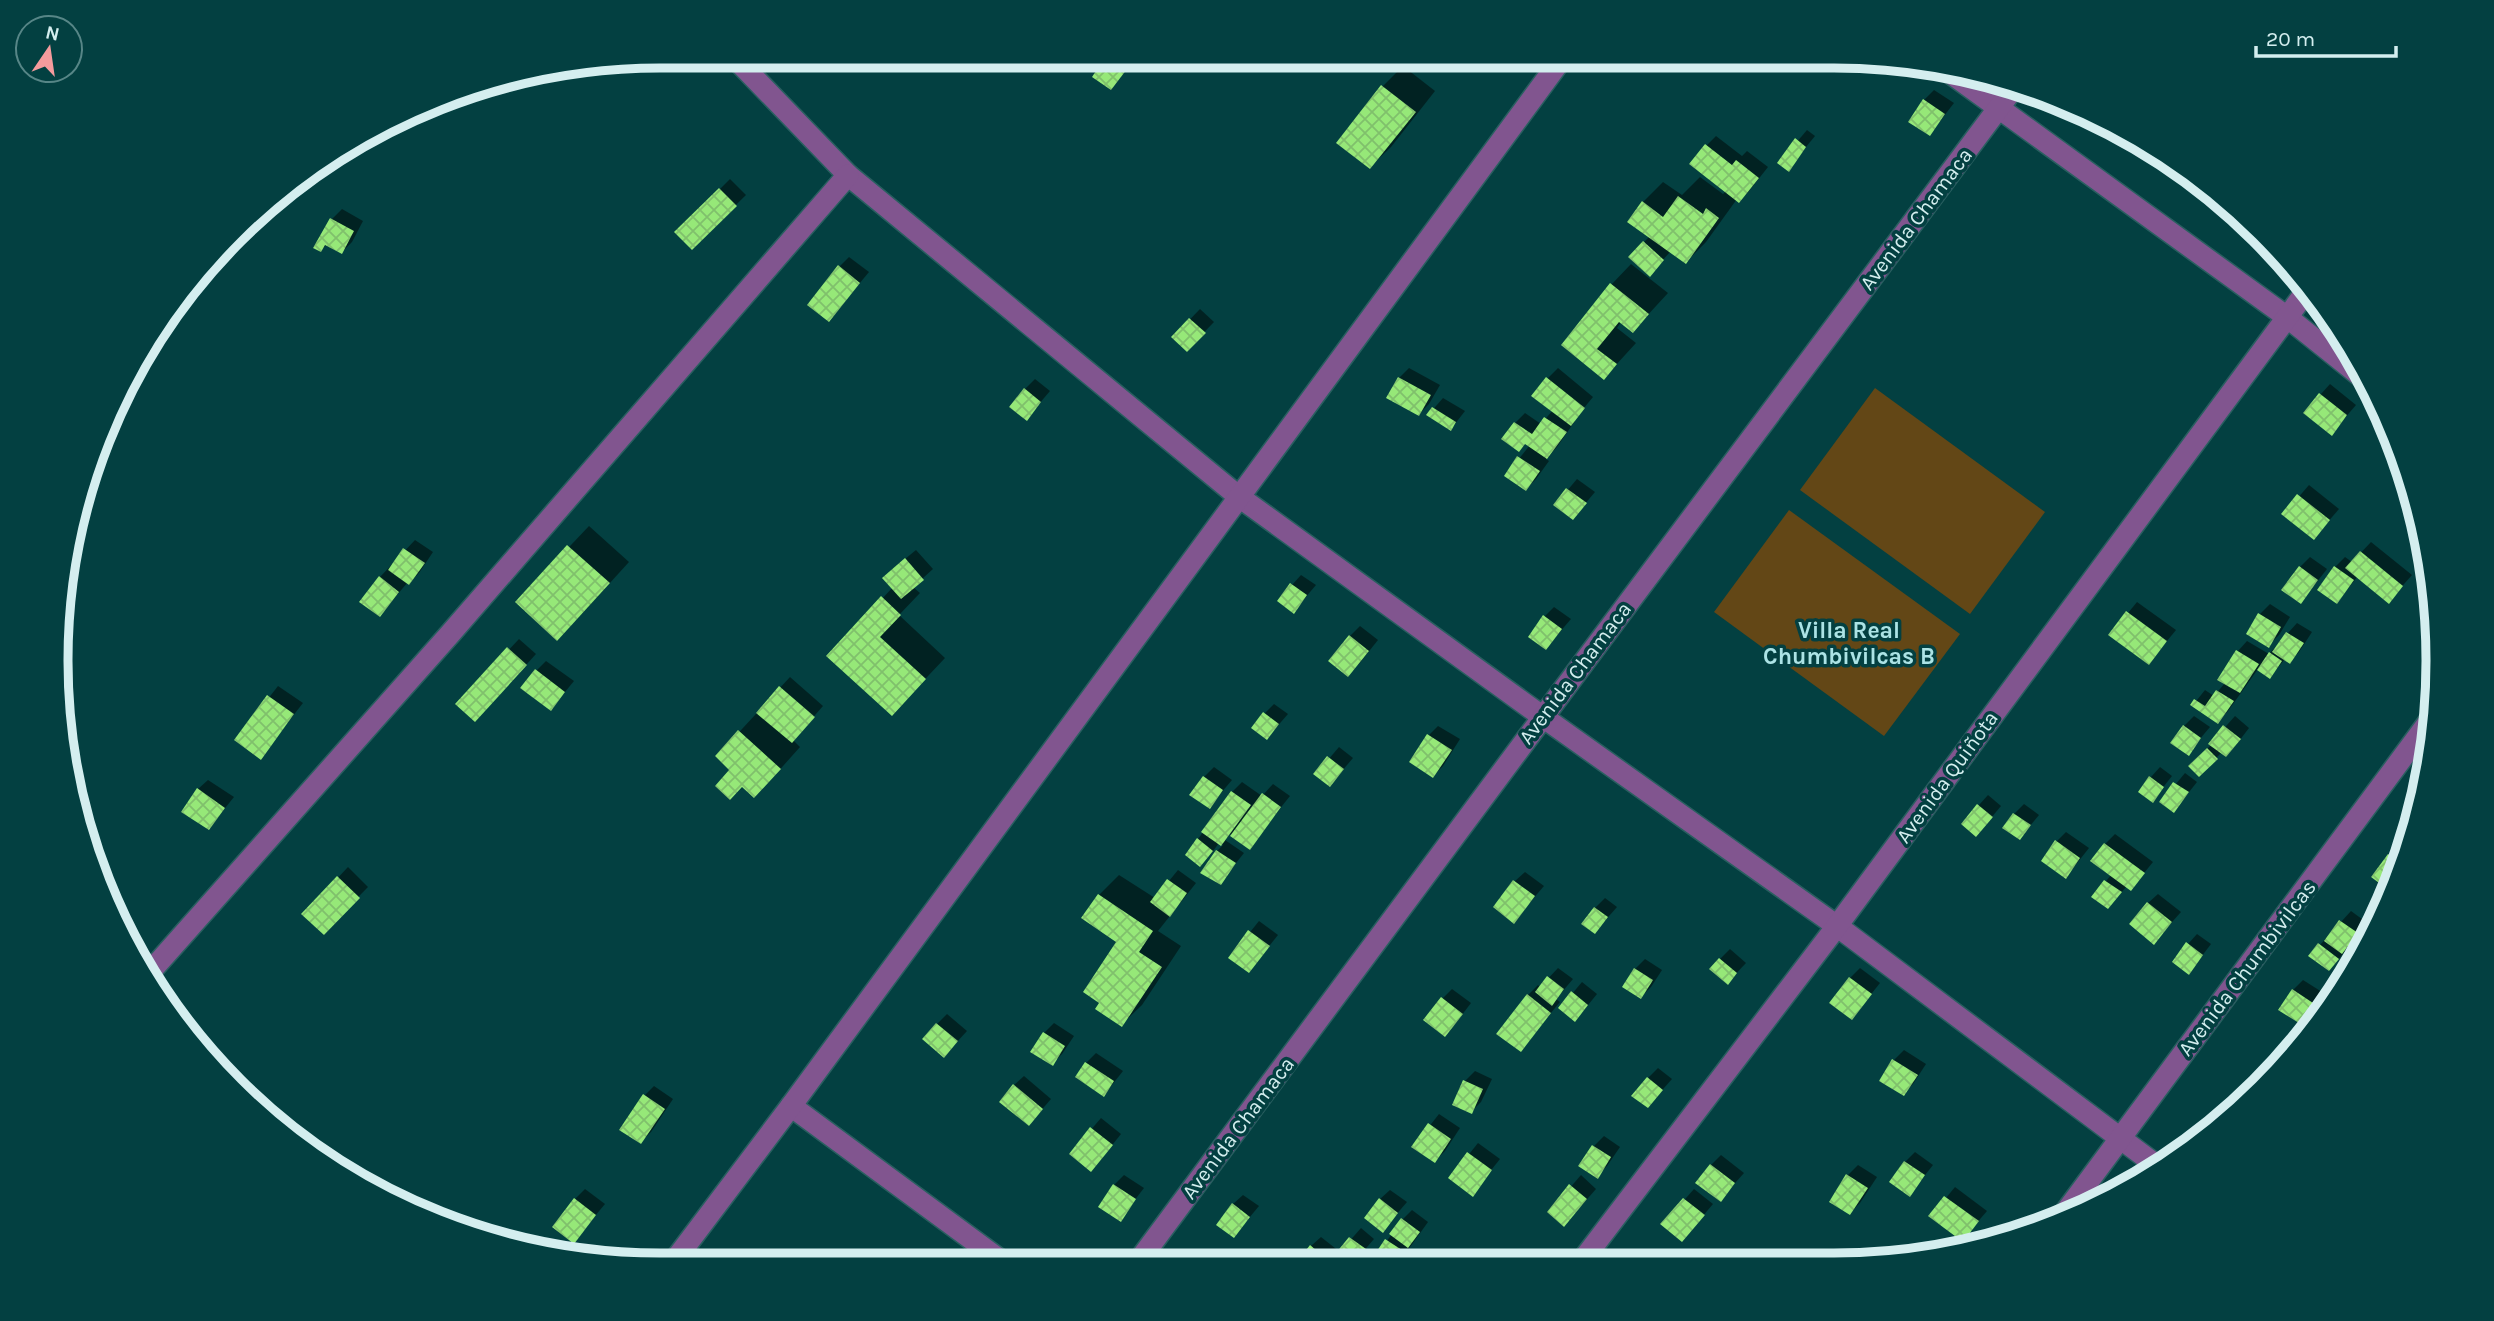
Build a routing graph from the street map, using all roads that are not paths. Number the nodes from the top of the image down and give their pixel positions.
1 (745, 68) edge
2 (1555, 68) edge
3 (1964, 83) edge
4 (2008, 95) edge
5 (1998, 109) junction
6 (848, 175) junction
7 (2301, 298) edge
8 (2287, 317) junction
9 (2346, 365) edge
10 (1238, 496) junction
11 (1543, 717) junction
12 (2421, 732) edge
13 (1837, 926) junction
14 (154, 967) edge
15 (791, 1106) junction
16 (2120, 1138) junction
17 (2150, 1161) edge
18 (2072, 1203) edge
19 (680, 1253) edge
20 (990, 1253) edge
21 (1146, 1253) edge
22 (1588, 1253) edge

1 - 6 street
2 - 10 street
3 - 5 street
4 - 5 street, Avenida Chamaca
5 - 8 street
5 - 11 street, Avenida Chamaca
6 - 10 street
6 - 14 street
7 - 8 street, Avenida Quiñota
8 - 9 street
8 - 13 street, Avenida Quiñota
10 - 11 street
10 - 15 street
11 - 13 street
11 - 21 street, Avenida Chamaca
12 - 16 street, Avenida Chumbivilcas
13 - 16 street
13 - 22 street, Avenida Quiñota
15 - 19 street
15 - 20 street
16 - 17 street
16 - 18 street, Avenida Chumbivilcas

